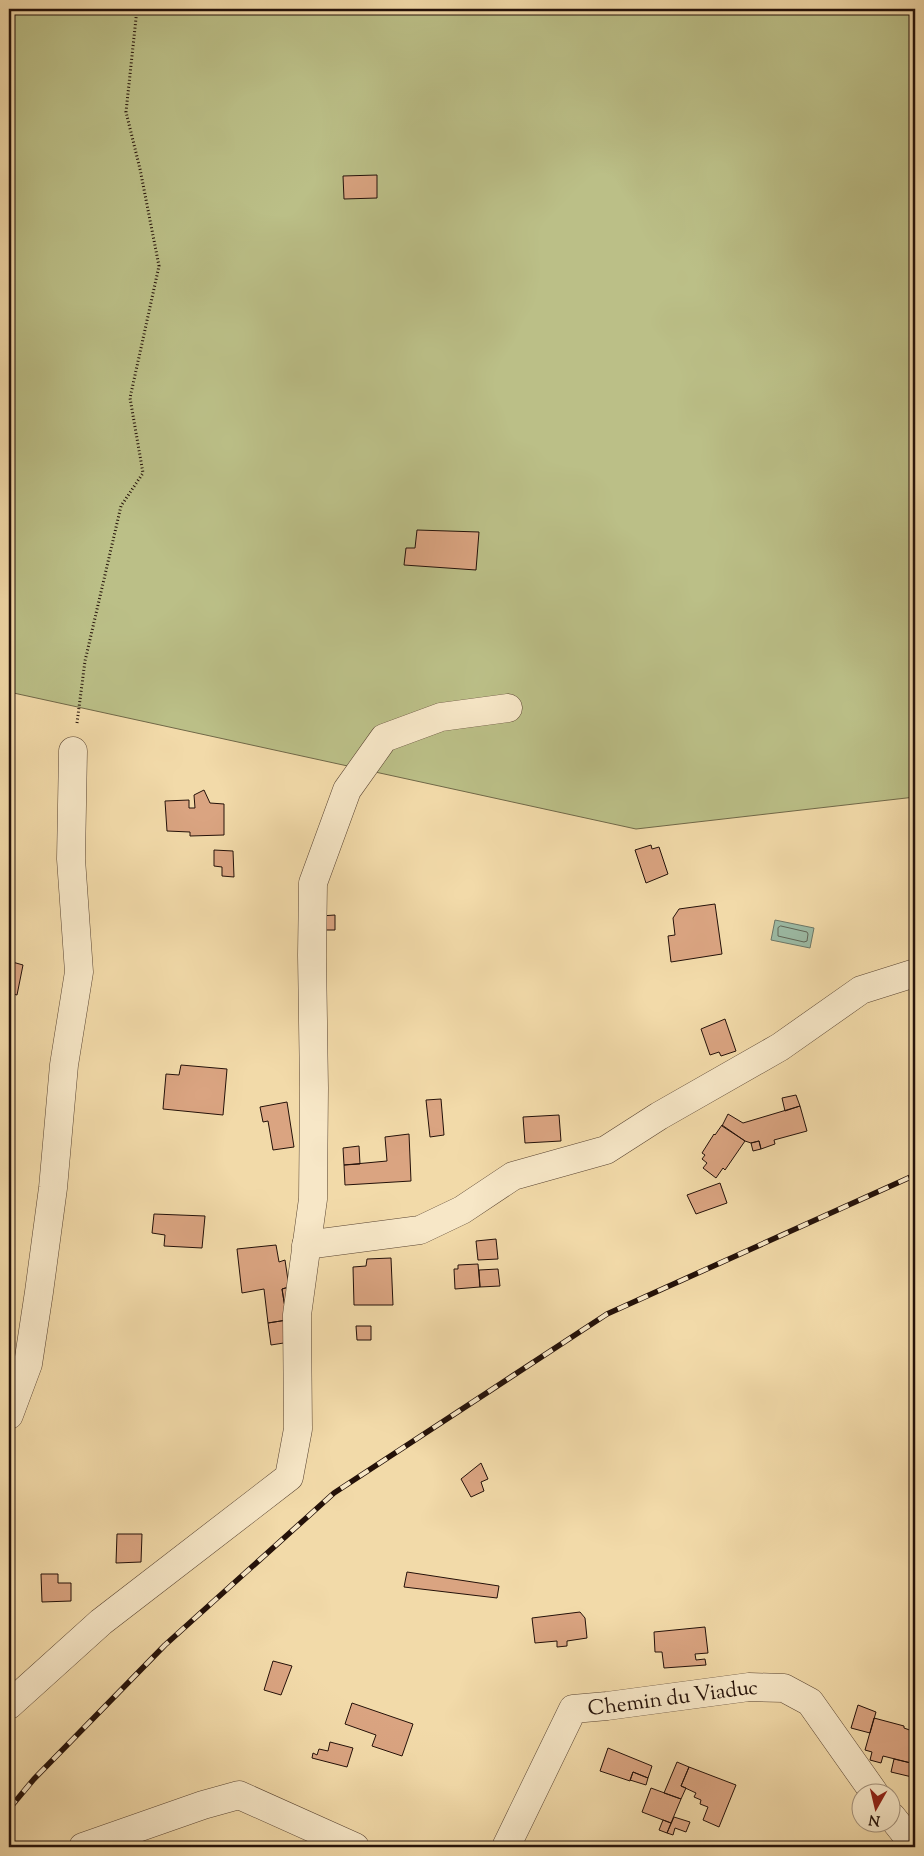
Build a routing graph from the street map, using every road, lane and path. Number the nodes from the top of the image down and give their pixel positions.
1 (137, 9) edge
2 (508, 708) dead end
3 (73, 751) joint
4 (915, 973) edge
5 (306, 1245) junction
6 (9, 1415) edge
7 (9, 1705) edge
8 (868, 1784) edge
9 (902, 1829) edge
10 (915, 1846) edge
11 (83, 1847) edge
12 (355, 1847) edge
13 (506, 1847) edge

1 - 3 path
2 - 5 street
3 - 6 street
4 - 5 street
5 - 7 street
8 - 13 street, Chemin du Viaduc
9 - 10 street
11 - 12 street

